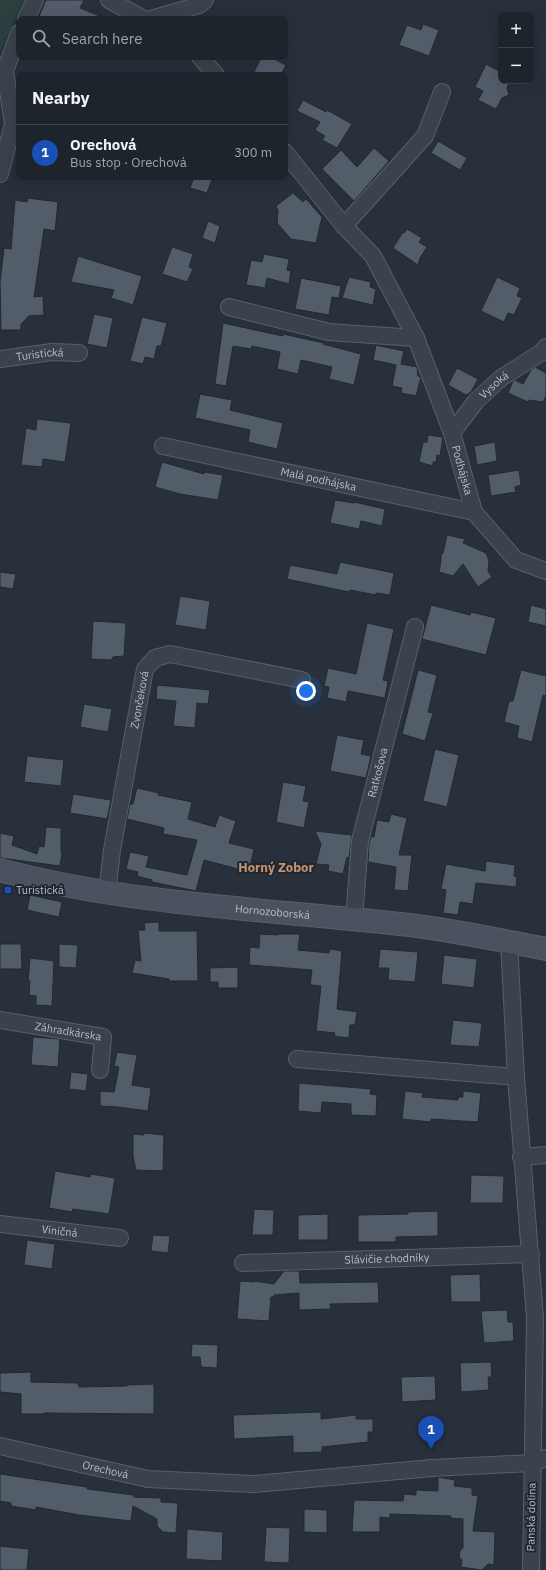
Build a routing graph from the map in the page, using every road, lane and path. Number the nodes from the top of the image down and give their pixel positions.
1 (35, 0) edge
2 (109, 0) edge
3 (205, 0) edge
4 (27, 16) edge
5 (138, 16) edge
6 (161, 16) edge
7 (16, 40) edge
8 (203, 60) edge
9 (3, 70) edge
10 (213, 72) edge
11 (442, 92) dead end
12 (288, 156) edge
13 (0, 174) edge
14 (344, 226) junction
15 (229, 307) dead end
16 (416, 338) junction
17 (546, 346) edge
18 (79, 353) dead end
19 (0, 359) edge
20 (452, 434) junction
21 (163, 446) dead end
22 (474, 512) junction
23 (546, 571) edge
24 (414, 628) dead end
25 (302, 680) dead end
26 (0, 870) edge
27 (107, 893) junction
28 (354, 919) junction
29 (509, 942) junction
30 (546, 949) edge
31 (0, 1020) edge
32 (297, 1059) dead end
33 (100, 1070) dead end
34 (516, 1077) junction
35 (546, 1155) edge
36 (522, 1157) junction
37 (0, 1224) edge
38 (120, 1238) dead end
39 (531, 1254) junction
40 (243, 1263) dead end
41 (540, 1318) edge
42 (0, 1446) edge
43 (539, 1461) edge
44 (531, 1570) edge

1 - 4 street
2 - 5 street
3 - 6 street
7 - 9 street
8 - 10 street
9 - 13 street
11 - 14 street
12 - 14 street, Podhájska
14 - 16 street, Podhájska
15 - 16 street
16 - 20 street, Podhájska
17 - 20 street, Vysoká
18 - 19 street, Turistická
20 - 22 street, Podhájska
21 - 22 street, Malá podhájska
22 - 23 street, Podhájska
24 - 28 street, Ratkošova
25 - 27 street, Zvončeková
26 - 27 street, Hornozoborská
27 - 28 street, Hornozoborská
28 - 29 street, Hornozoborská
29 - 30 street, Hornozoborská
29 - 34 street
31 - 33 street, Záhradkárska
32 - 34 street
34 - 36 street
35 - 36 street
36 - 39 street
37 - 38 street, Viničná
39 - 40 street, Slávičie chodníky
39 - 41 street
41 - 43 street
42 - 43 street, Orechová
43 - 44 street, Panská dolina

